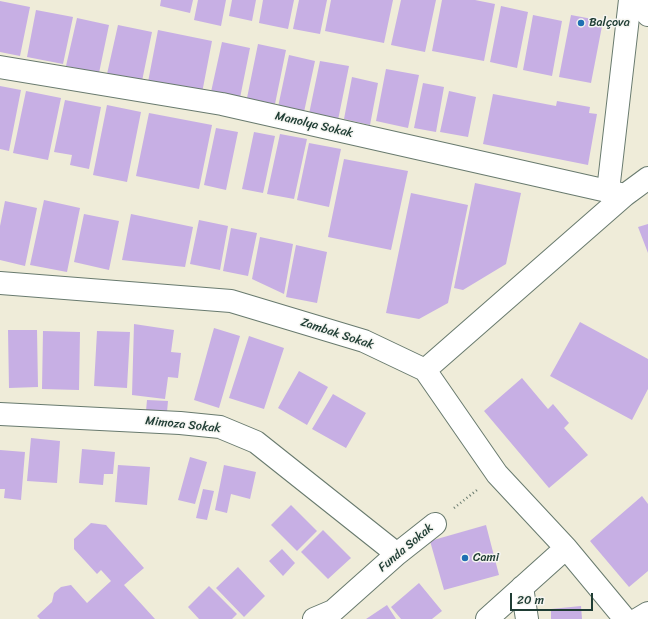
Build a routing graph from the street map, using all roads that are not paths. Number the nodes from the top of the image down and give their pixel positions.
1 (630, 0) edge
2 (635, 0) edge
3 (648, 16) edge
4 (0, 67) edge
5 (648, 178) edge
6 (617, 193) junction
7 (0, 283) edge
8 (425, 370) junction
9 (0, 414) edge
10 (435, 524) road end
11 (566, 548) junction
12 (397, 554) junction
13 (522, 587) junction
14 (648, 613) edge
15 (314, 619) edge
16 (487, 619) edge
17 (527, 619) edge
18 (625, 619) edge
19 (638, 619) edge

1 - 6 street
2 - 3 street
4 - 6 street, Manolya Sokak
5 - 6 street
6 - 8 street
7 - 8 street, Zambak Sokak
8 - 11 street, Zambak Sokak
9 - 12 street, Mimoza Sokak
10 - 12 street, Funda Sokak
11 - 13 street
11 - 18 street, Zambak Sokak
12 - 15 street, Funda Sokak
13 - 16 street
13 - 17 street
14 - 19 street

